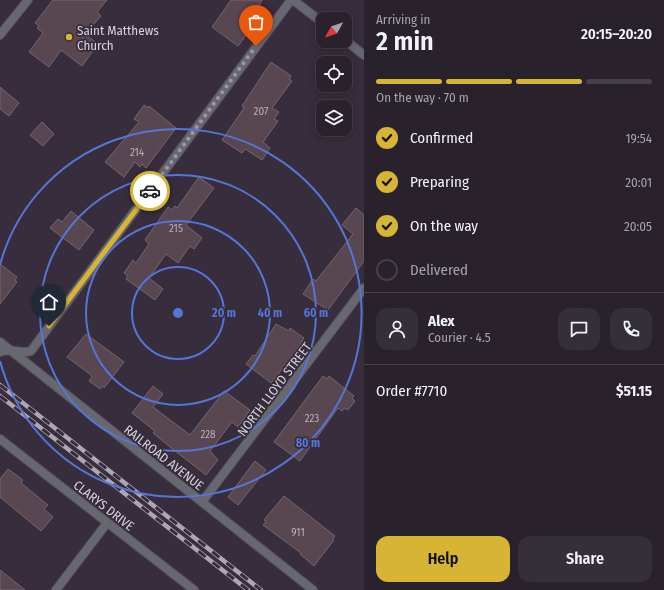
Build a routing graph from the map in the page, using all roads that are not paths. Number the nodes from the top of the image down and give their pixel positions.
1 (28, 0) edge
2 (292, 0) edge
3 (316, 18) edge
4 (0, 35) edge
5 (352, 46) edge
6 (364, 55) edge
7 (364, 288) edge
8 (0, 342) edge
9 (4, 350) edge
10 (0, 439) edge
11 (202, 502) junction
12 (107, 523) junction
13 (56, 590) edge
14 (194, 590) edge
15 (313, 590) edge

1 - 4 street
2 - 3 street
2 - 9 street
5 - 6 street
7 - 11 street, NORTH LLOYD STREET
8 - 9 street, RAILROAD AVENUE
9 - 11 street, RAILROAD AVENUE
10 - 12 street, CLARYS DRIVE
11 - 15 street, RAILROAD AVENUE
12 - 13 street
12 - 14 street, CLARYS DRIVE

